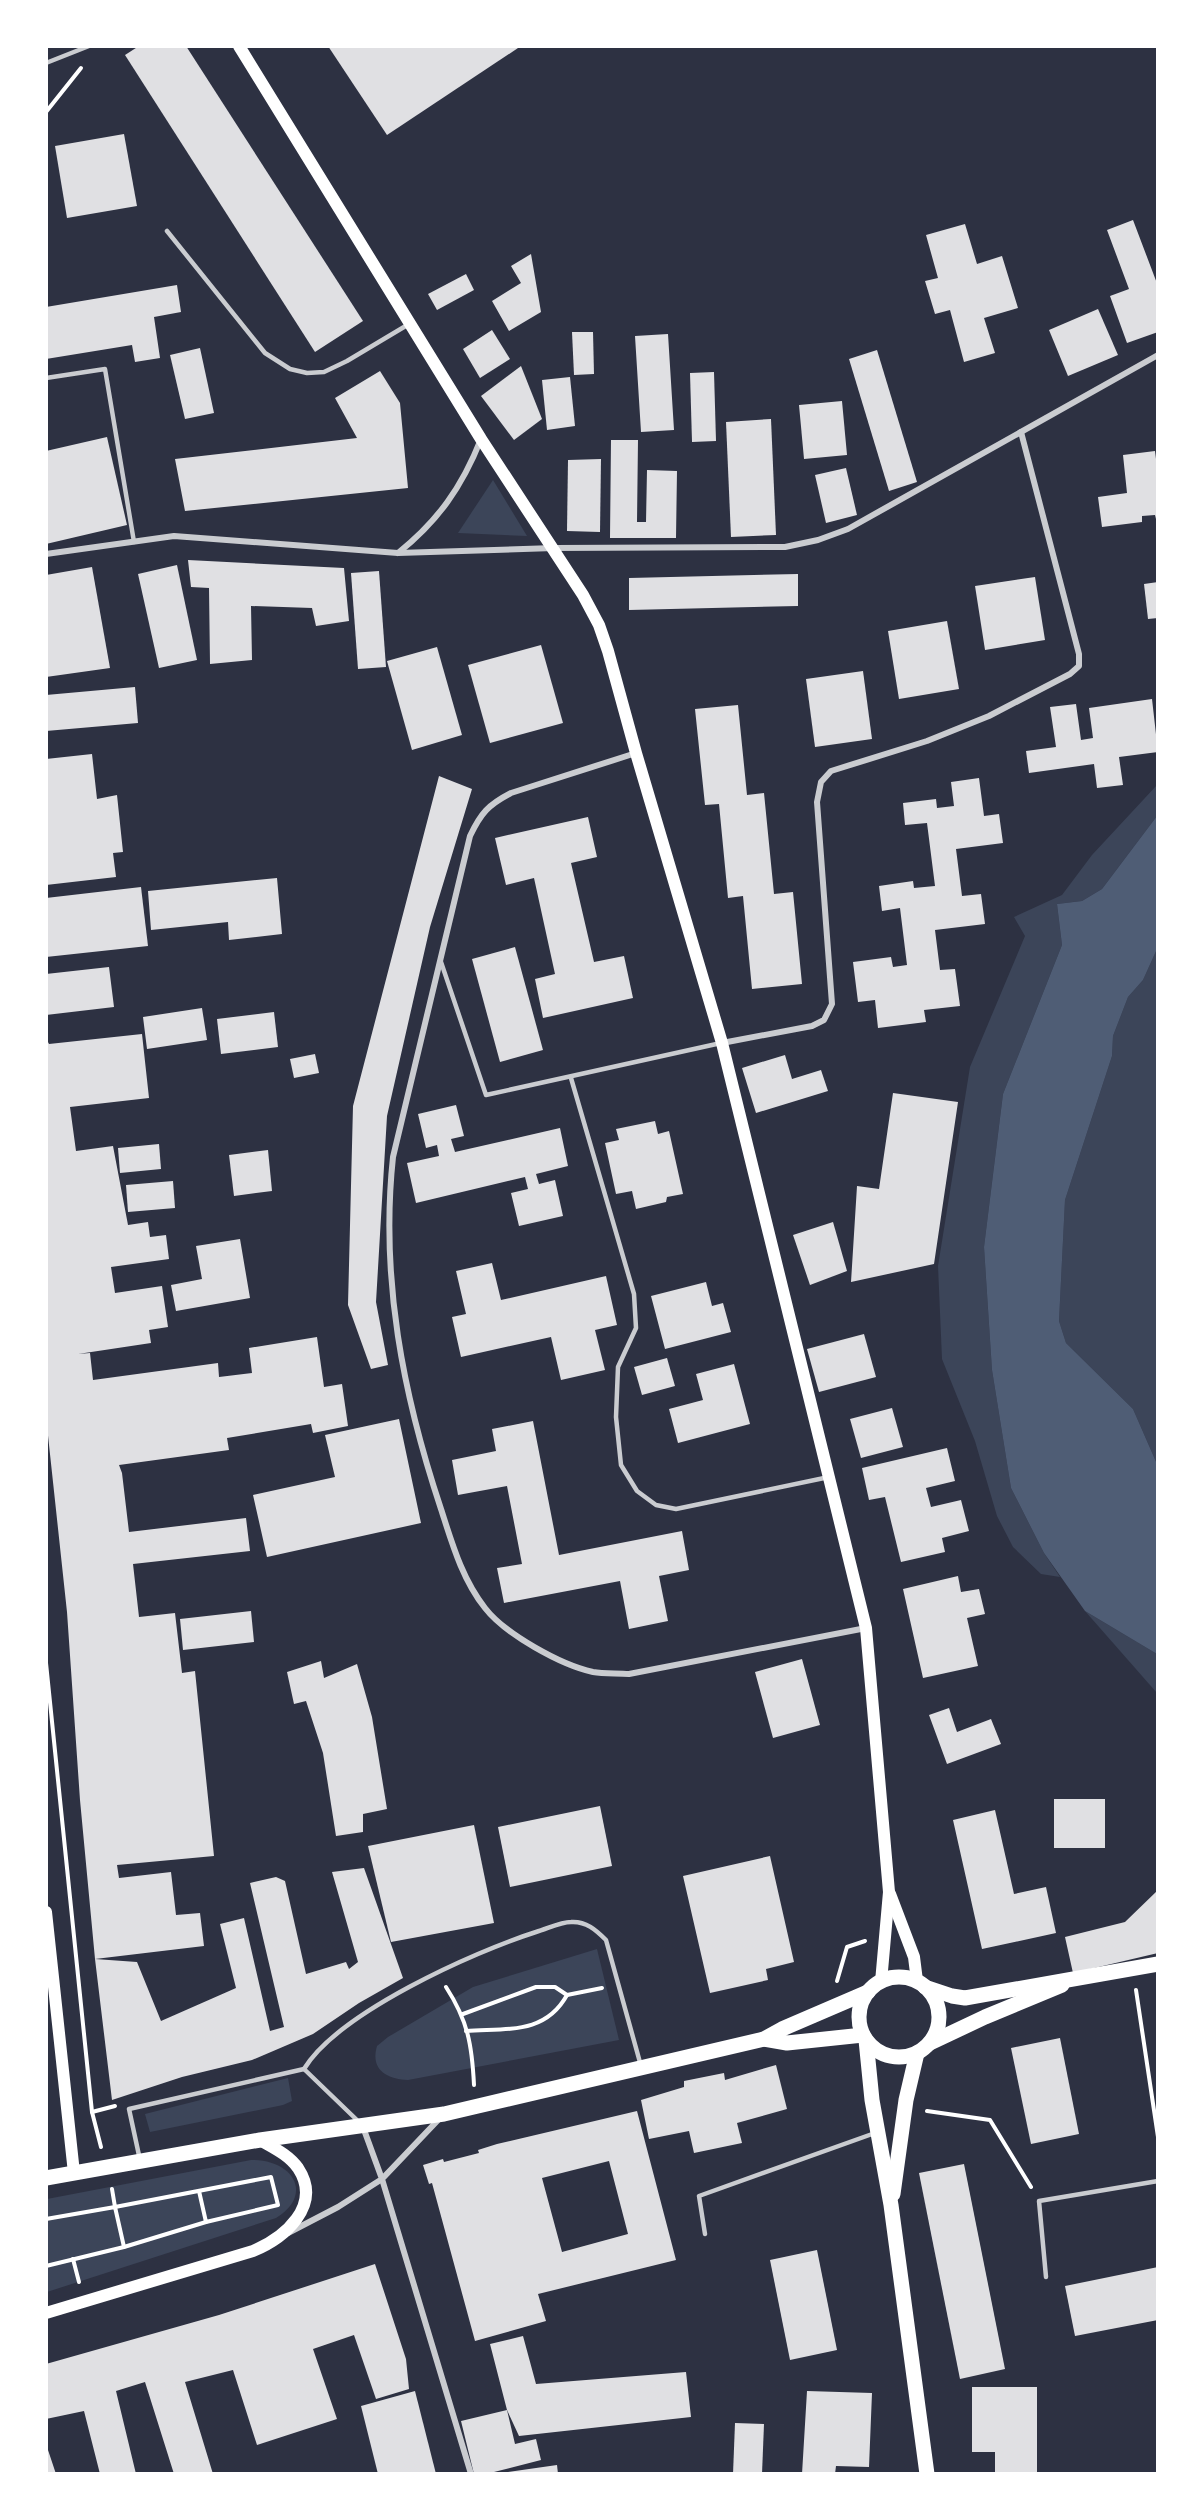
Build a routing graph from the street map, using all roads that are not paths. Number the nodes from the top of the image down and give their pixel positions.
1 (89, 46) edge
2 (239, 46) edge
3 (46, 63) edge
4 (167, 231) dead end
5 (410, 323) junction
6 (1158, 355) edge
7 (46, 378) edge
8 (1021, 432) junction
9 (481, 439) junction
10 (134, 542) junction
11 (554, 548) junction
12 (46, 554) edge
13 (398, 554) junction
14 (636, 753) junction
15 (440, 959) junction
16 (722, 1043) junction
17 (571, 1078) junction
18 (829, 1477) junction
19 (866, 1628) junction
20 (889, 1892) junction
21 (46, 1912) edge
22 (1158, 1964) edge
23 (1072, 1980) junction
24 (881, 1982) junction
25 (921, 1984) junction
26 (868, 1992) junction
27 (865, 2037) junction
28 (764, 2039) junction
29 (930, 2043) junction
30 (917, 2053) junction
31 (304, 2069) junction
32 (642, 2069) junction
33 (444, 2114) junction
34 (361, 2124) junction
35 (877, 2133) junction
36 (260, 2140) junction
37 (141, 2162) junction
38 (74, 2174) junction
39 (46, 2178) edge
40 (382, 2179) junction
41 (1158, 2181) edge
42 (891, 2205) junction
43 (705, 2234) dead end
44 (281, 2236) junction
45 (1046, 2277) dead end
46 (46, 2313) edge
47 (471, 2474) edge
48 (927, 2474) edge

1 - 3 lane
2 - 5 main road
4 - 5 lane
5 - 9 main road
6 - 8 street
7 - 10 lane
8 - 11 street
8 - 16 street
9 - 11 main road
9 - 13 street
10 - 12 street
10 - 13 street
11 - 13 street
11 - 14 main road
14 - 15 street
14 - 16 main road
15 - 17 lane
15 - 19 street
16 - 17 lane
16 - 18 main road
17 - 18 lane
18 - 19 main road
19 - 20 main road
20 - 24 main road
20 - 25 main road
21 - 38 main road
22 - 23 main road
23 - 25 main road
23 - 29 main road
24 - 25 main road
24 - 26 main road
25 - 29 main road
26 - 27 main road
26 - 28 main road
27 - 28 main road
27 - 30 main road
27 - 35 main road
28 - 32 main road
29 - 30 main road
30 - 42 main road
31 - 32 lane
31 - 34 lane
31 - 37 lane
32 - 33 main road
33 - 34 main road
33 - 40 street
34 - 36 main road
34 - 40 street
35 - 42 main road
35 - 43 lane
36 - 37 main road
36 - 44 main road
37 - 38 main road
38 - 39 main road
40 - 44 street
40 - 47 street
41 - 45 lane
42 - 48 main road
44 - 46 main road

